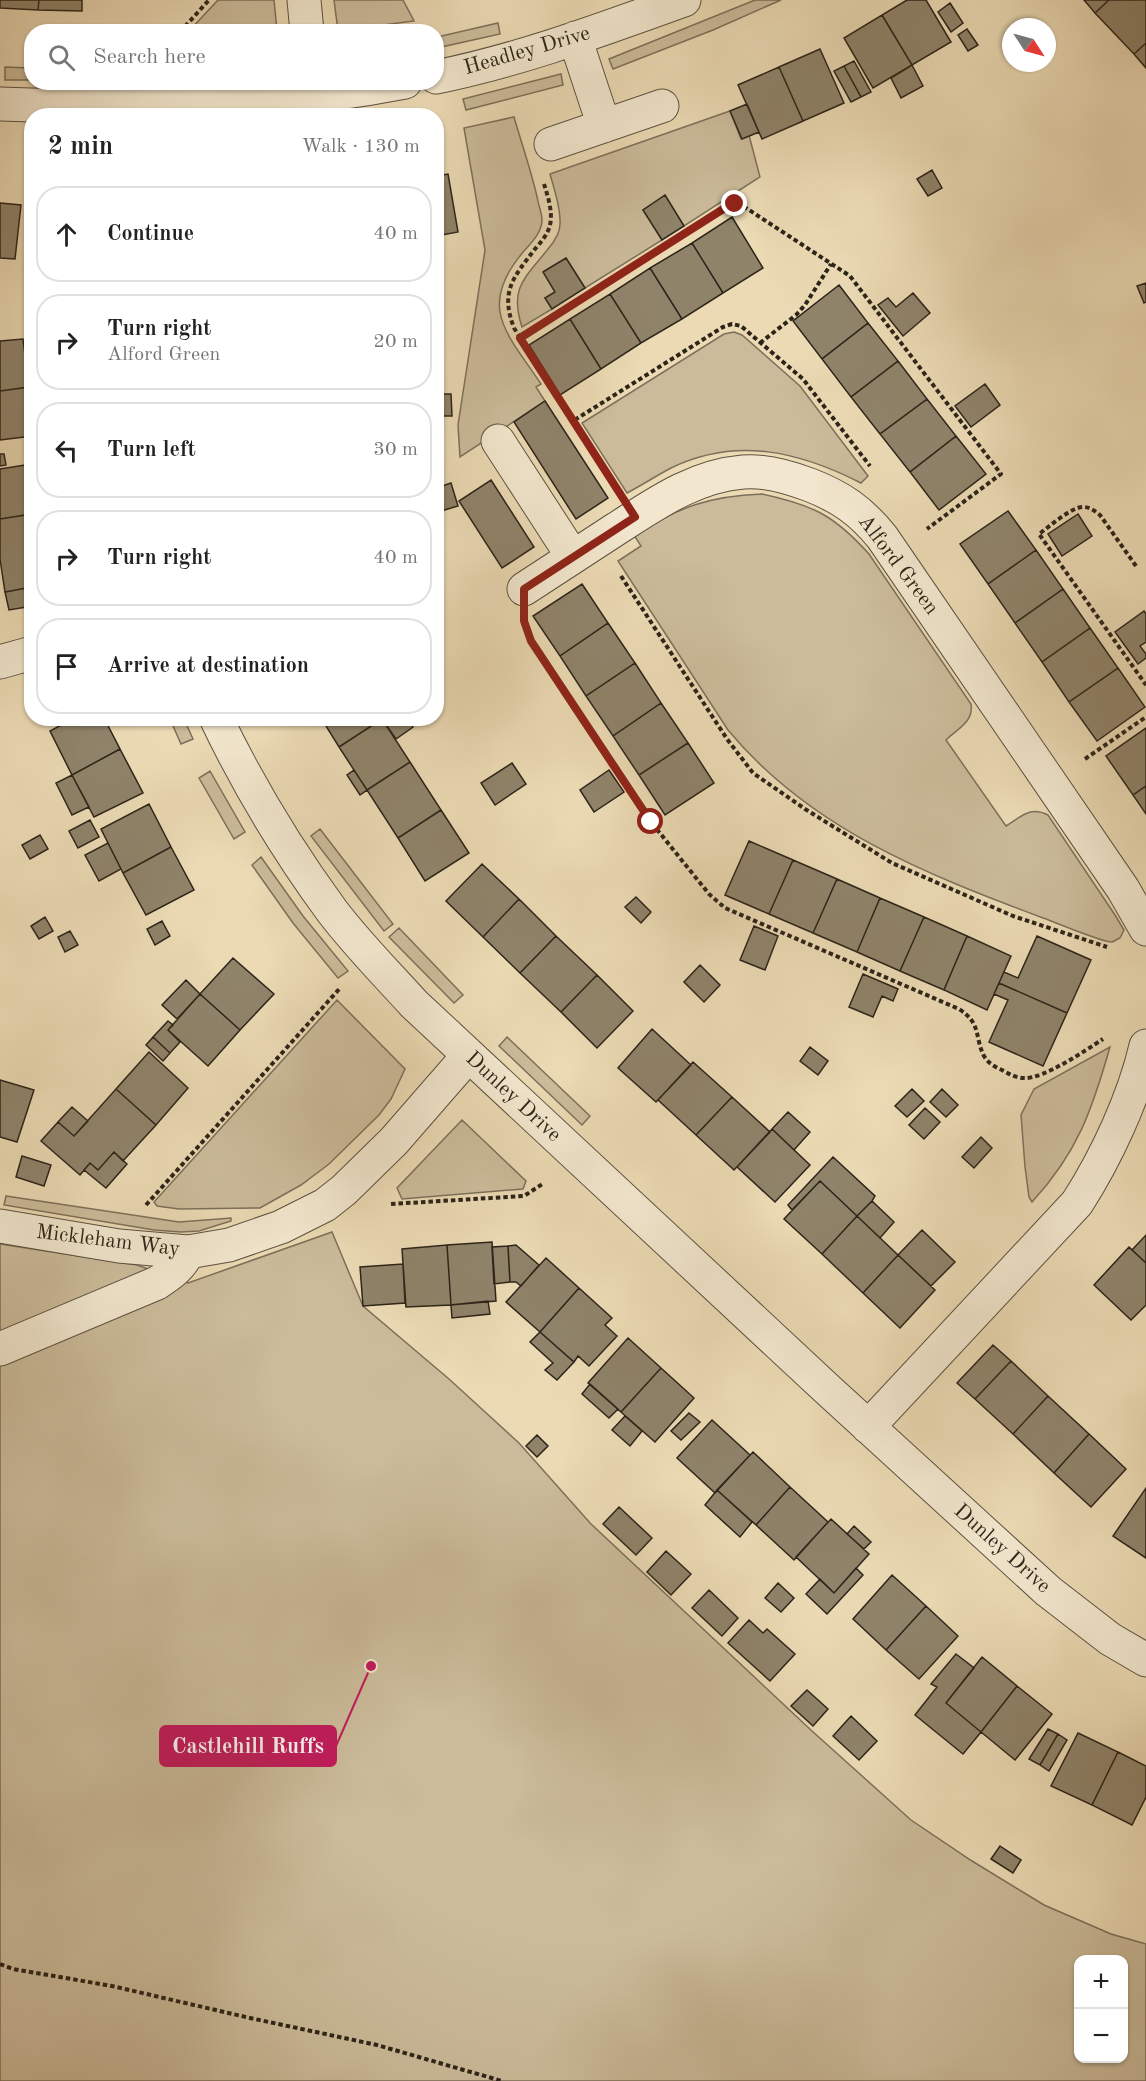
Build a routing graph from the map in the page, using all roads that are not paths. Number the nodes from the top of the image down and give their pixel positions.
1 (304, 0) edge
2 (684, 0) edge
3 (306, 24) edge
4 (575, 38) junction
5 (444, 74) edge
6 (307, 90) edge
7 (0, 104) edge
8 (662, 106) dead end
9 (69, 108) edge
10 (170, 108) edge
11 (604, 126) junction
12 (551, 144) dead end
13 (498, 441) dead end
14 (585, 549) junction
15 (524, 589) road end
16 (24, 655) edge
17 (0, 662) edge
18 (220, 726) edge
19 (1146, 929) edge
20 (1146, 1046) edge
21 (468, 1056) junction
22 (0, 1226) edge
23 (188, 1252) junction
24 (0, 1349) edge
25 (868, 1426) junction
26 (1146, 1660) edge

1 - 3 street
2 - 4 street, Headley Drive
4 - 5 street, Headley Drive
4 - 11 street
6 - 10 street
7 - 9 street
8 - 11 street
11 - 12 street
13 - 14 street
14 - 15 street, Alford Green
14 - 19 street, Alford Green
16 - 17 street
18 - 21 street, Dunley Drive
20 - 25 street
21 - 23 street, Mickleham Way
21 - 25 street, Dunley Drive
22 - 23 street, Mickleham Way
23 - 24 street
25 - 26 street, Dunley Drive

